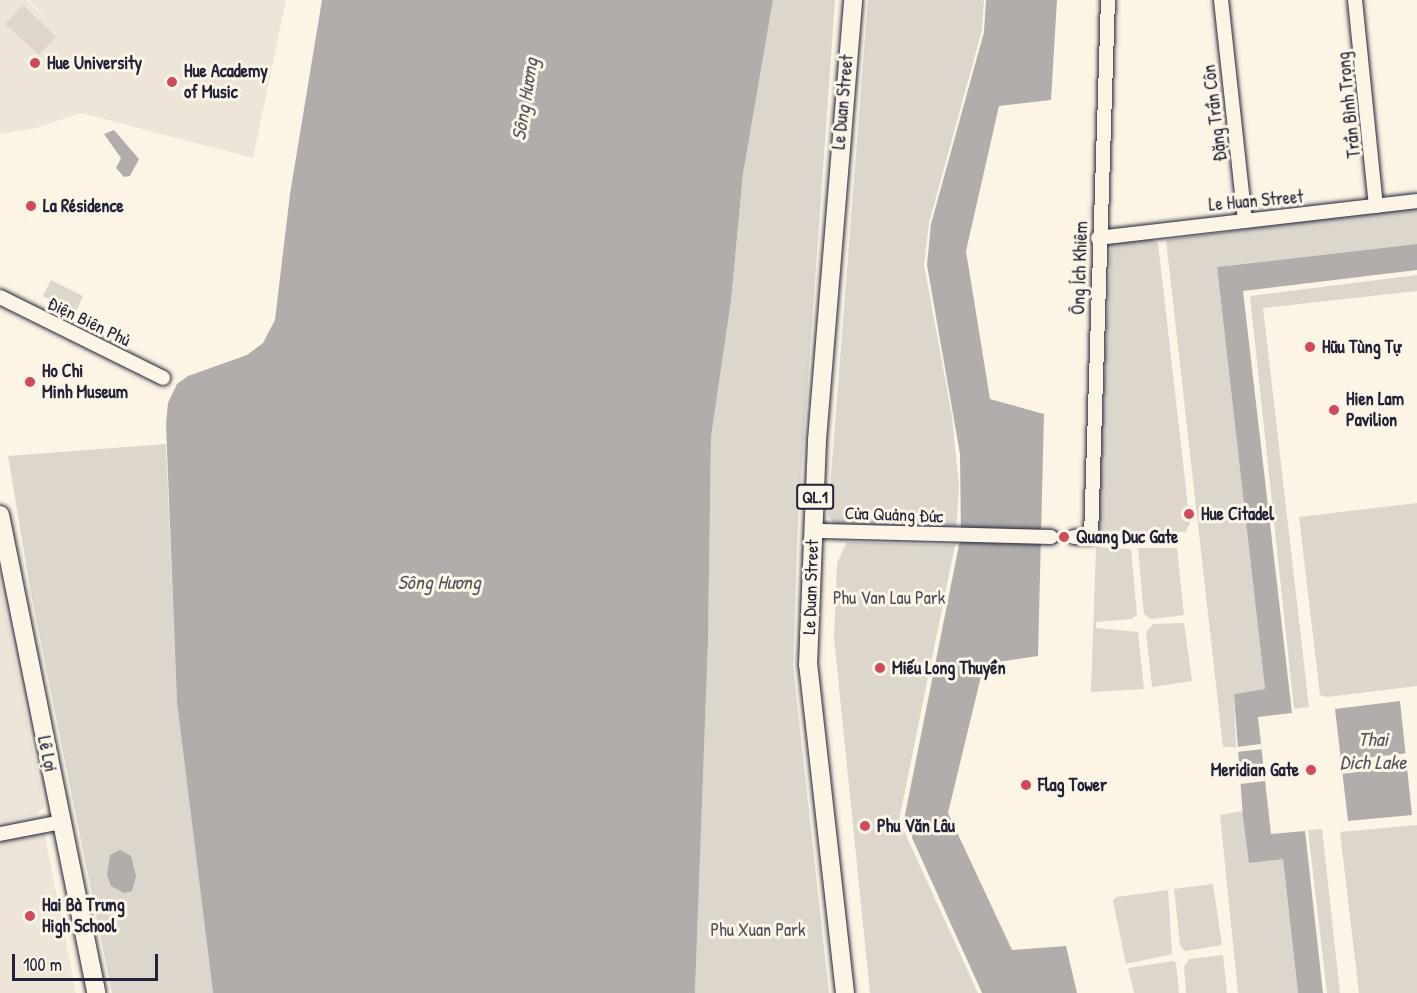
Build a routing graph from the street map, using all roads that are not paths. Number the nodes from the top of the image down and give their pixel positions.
1 (853, 0) edge
2 (863, 0) edge
3 (1108, 0) edge
4 (1221, 0) edge
5 (1355, 0) edge
6 (1417, 201) edge
7 (1376, 206) junction
8 (1245, 221) junction
9 (1098, 238) junction
10 (0, 297) edge
11 (163, 378) dead end
12 (0, 515) edge
13 (818, 531) junction
14 (1051, 537) tunnel mouth
15 (1074, 537) tunnel mouth
16 (5, 563) edge
17 (61, 822) junction
18 (0, 834) edge
19 (96, 993) edge
20 (845, 993) edge
21 (854, 993) edge

1 - 13 main road, Le Duan Street / QL.1
2 - 13 main road, Le Duan Street / QL.1
3 - 9 street, Ông Ích Khiêm
4 - 8 street, Đặng Trần Côn
5 - 7 street, Trần Bình Trọng
6 - 7 street, Le Huan Street
7 - 8 street, Le Huan Street
8 - 9 street, Le Huan Street
9 - 15 street, Ông Ích Khiêm
10 - 11 street, Điện Biên Phủ
12 - 16 main road, Lê Lợi
13 - 14 street, Cửa Quảng Đức
13 - 20 main road, Le Duan Street / QL.1
13 - 21 main road, Le Duan Street / QL.1
16 - 17 main road, Lê Lợi
17 - 18 street
17 - 19 main road, Lê Lợi

